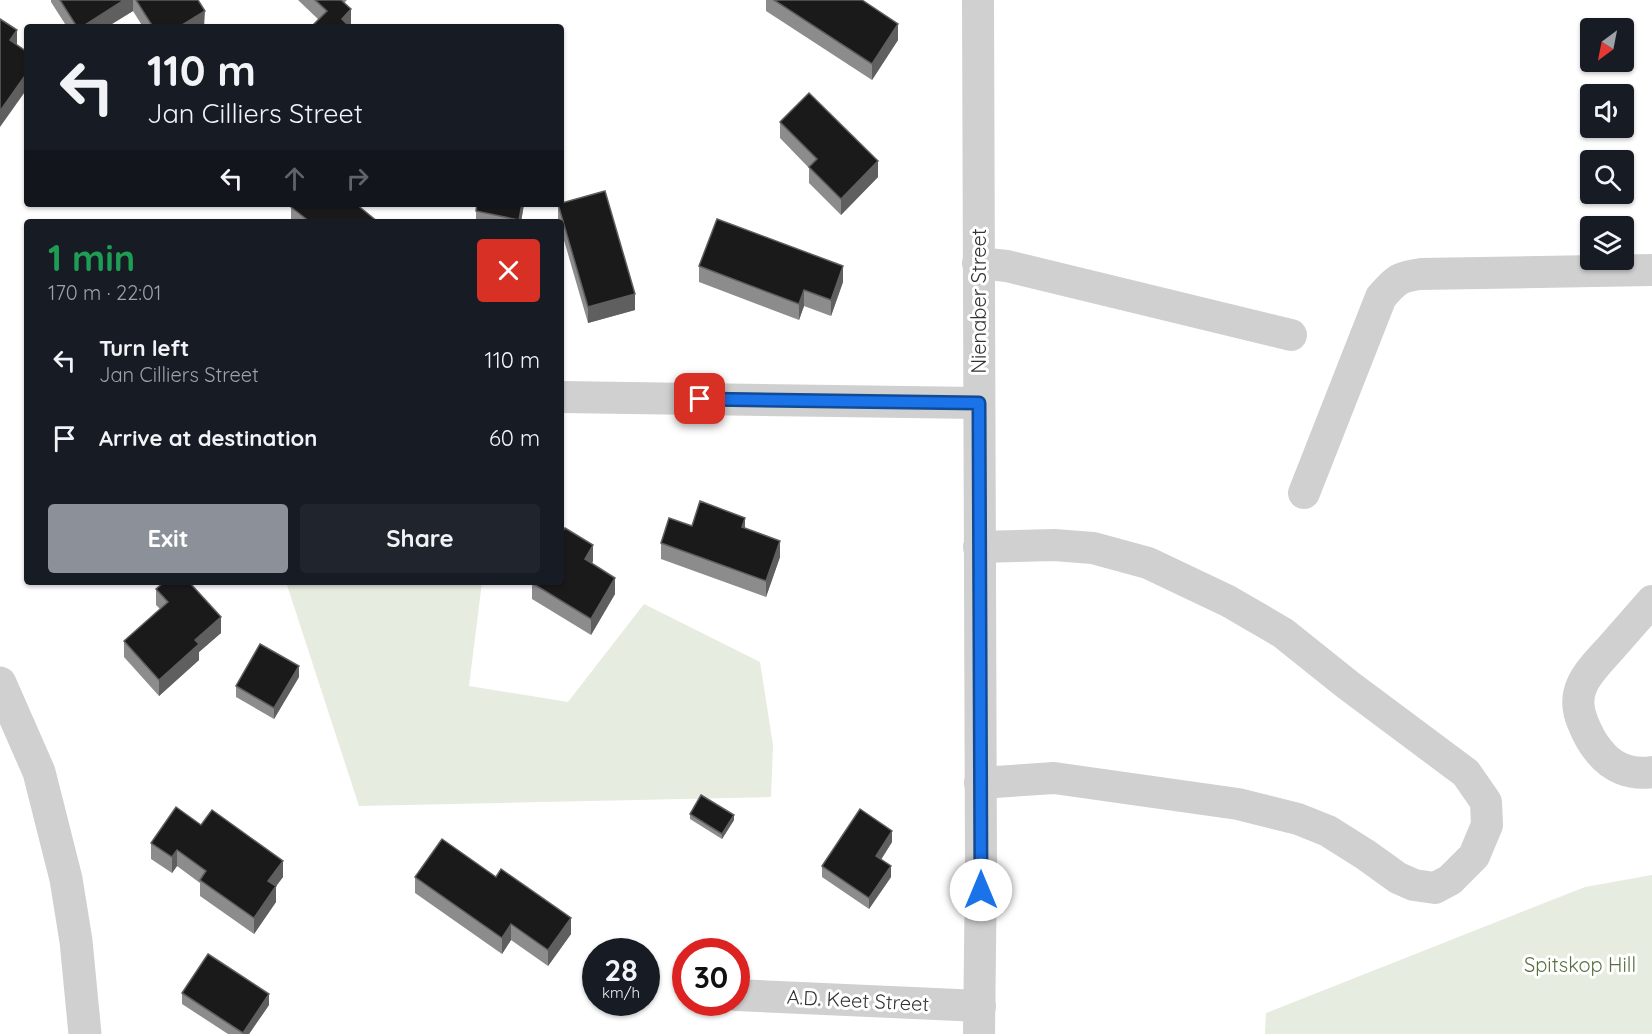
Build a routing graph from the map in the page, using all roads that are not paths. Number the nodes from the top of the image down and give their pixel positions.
1 (978, 0) edge
2 (978, 263) junction
3 (1652, 270) edge
4 (1291, 335) dead end
5 (564, 397) edge
6 (979, 403) junction
7 (1304, 493) dead end
8 (979, 546) junction
9 (1652, 601) edge
10 (1642, 630) edge
11 (0, 683) edge
12 (1652, 772) edge
13 (980, 783) junction
14 (750, 996) edge
15 (980, 1020) edge
16 (85, 1034) edge

1 - 2 street, Nienaber Street
2 - 4 street
2 - 6 street, Nienaber Street
3 - 7 street
5 - 6 street
6 - 8 street, Nienaber Street
8 - 13 street, Nienaber Street
8 - 13 street
9 - 10 street
10 - 12 street
11 - 16 street
13 - 15 street, Nienaber Street
14 - 15 street, A.D. Keet Street

